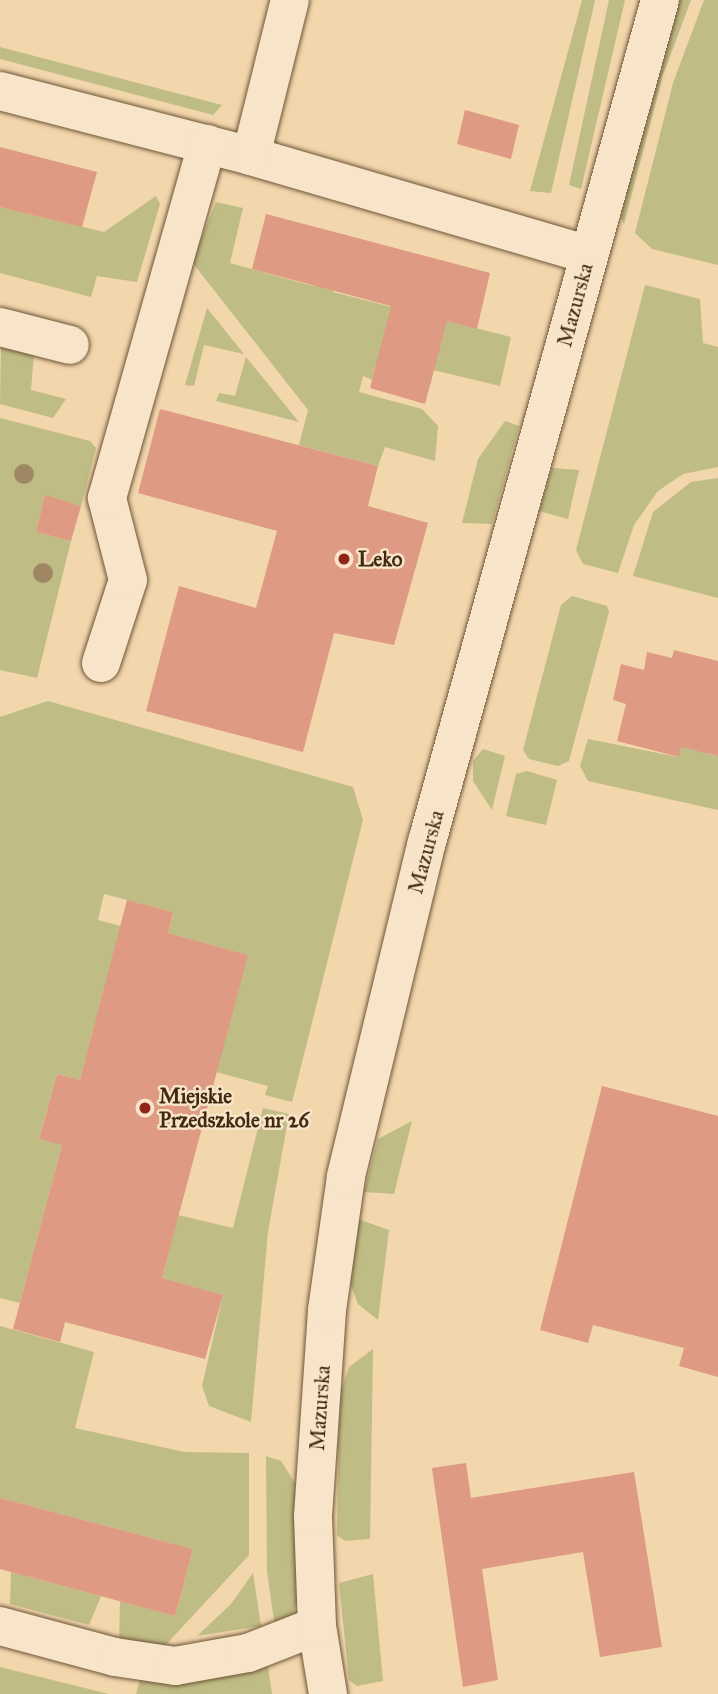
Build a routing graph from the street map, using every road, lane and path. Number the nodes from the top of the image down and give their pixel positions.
1 (290, 0) edge
2 (653, 9) edge
3 (0, 91) edge
4 (206, 144) junction
5 (251, 156) junction
6 (589, 255) junction
7 (0, 327) edge
8 (70, 345) dead end
9 (101, 663) dead end
10 (0, 1626) edge
11 (317, 1626) junction
12 (328, 1694) edge

1 - 5 street
2 - 6 street, Mazurska
3 - 4 street
4 - 5 street
4 - 9 street
5 - 6 street
6 - 11 street, Mazurska
7 - 8 street
10 - 11 street
11 - 12 street, Mazurska

